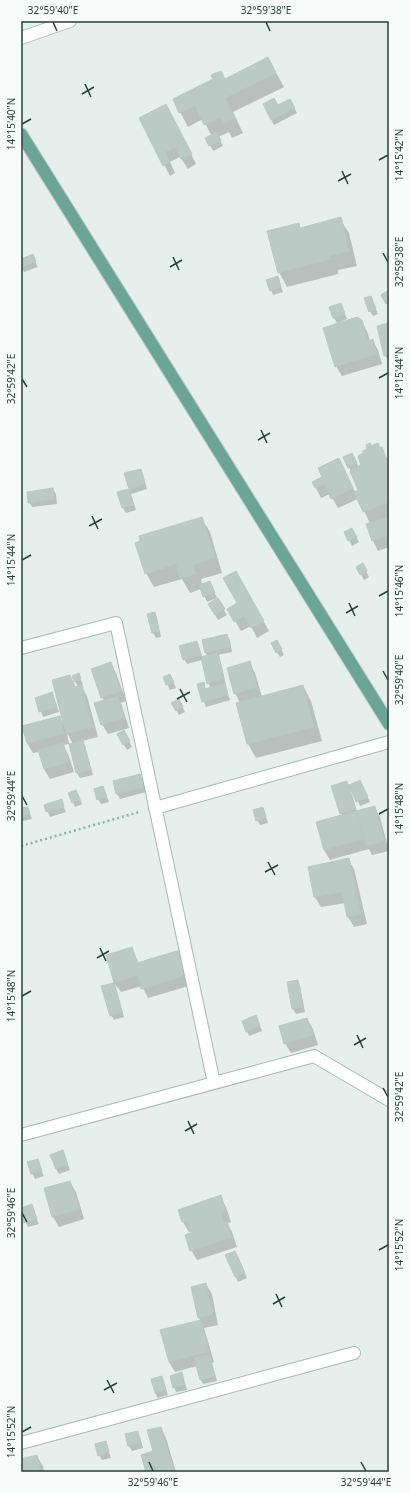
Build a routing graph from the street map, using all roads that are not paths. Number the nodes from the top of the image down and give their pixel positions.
1 (70, 21) edge
2 (21, 38) edge
3 (21, 134) edge
4 (21, 648) edge
5 (389, 724) edge
6 (389, 742) edge
7 (155, 808) junction
8 (214, 1083) junction
9 (389, 1100) edge
10 (21, 1135) edge
11 (354, 1353) dead end
12 (21, 1443) edge

1 - 2 street
3 - 5 main road
4 - 7 street
6 - 7 street
7 - 8 street
8 - 9 street
8 - 10 street
11 - 12 street

